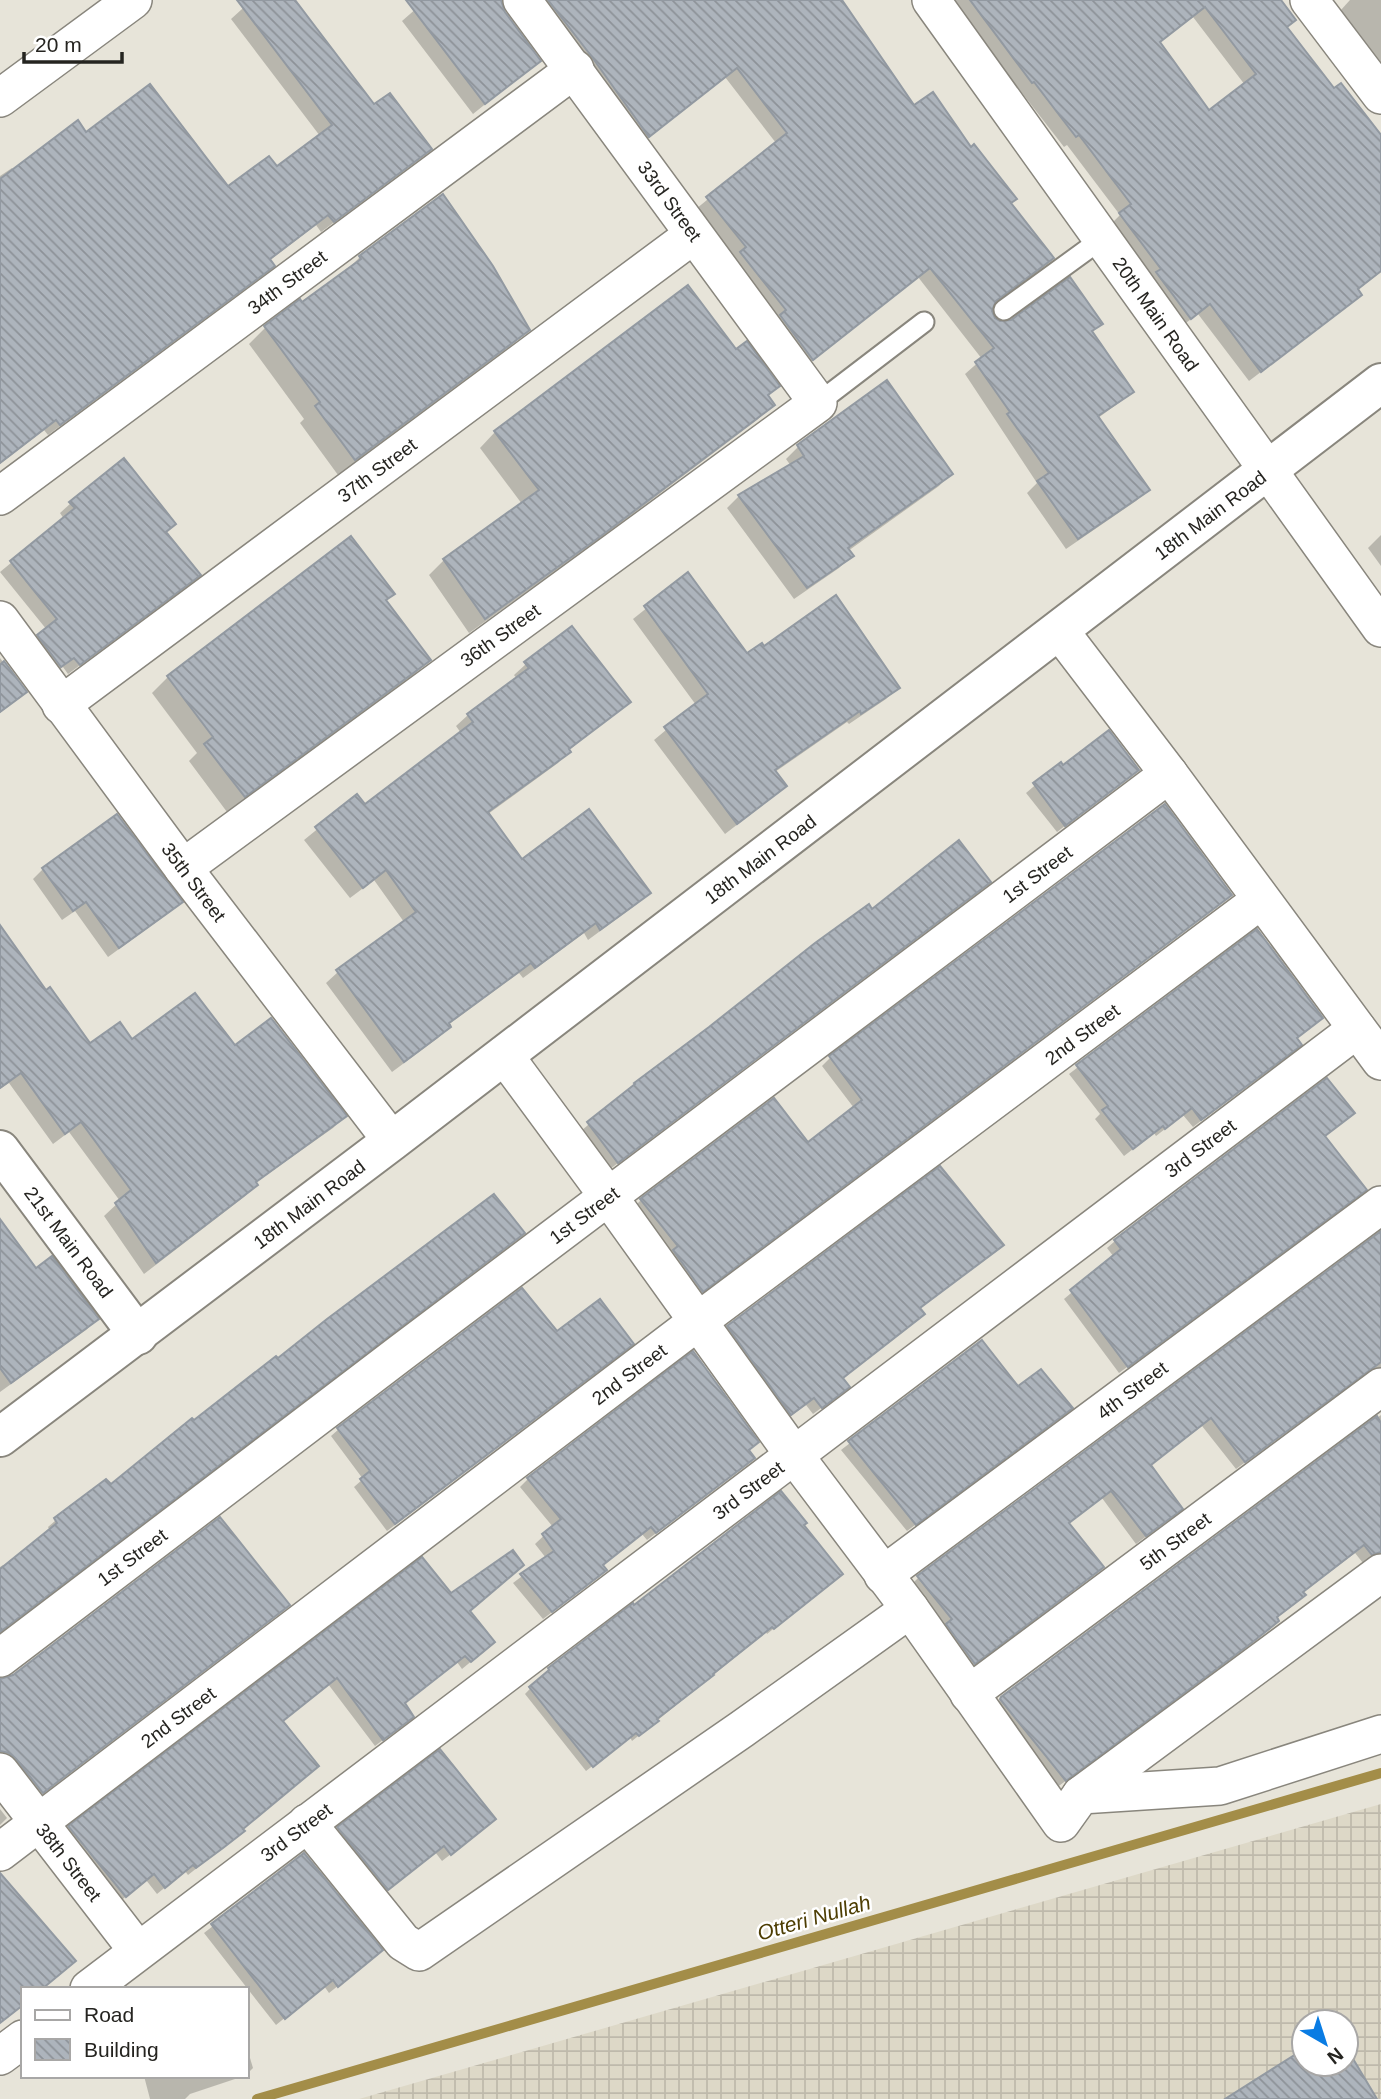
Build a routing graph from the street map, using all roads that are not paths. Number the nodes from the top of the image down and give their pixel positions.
1 (133, 0) edge
2 (522, 0) edge
3 (931, 0) edge
4 (1319, 4) edge
5 (575, 69) junction
6 (1381, 95) edge
7 (0, 98) edge
8 (694, 235) junction
9 (1103, 239) junction
10 (1004, 310) dead end
11 (924, 321) dead end
12 (1381, 383) edge
13 (818, 402) junction
14 (1268, 470) junction
15 (0, 496) edge
16 (0, 620) edge
17 (1381, 628) edge
18 (1059, 630) junction
19 (61, 705) junction
20 (1170, 774) junction
21 (183, 868) junction
22 (1261, 900) junction
23 (1357, 1029) junction
24 (504, 1055) junction
25 (1381, 1061) edge
26 (392, 1142) junction
27 (0, 1150) edge
28 (608, 1196) junction
29 (1381, 1205) edge
30 (697, 1322) junction
31 (138, 1335) junction
32 (1381, 1387) edge
33 (0, 1437) edge
34 (794, 1455) junction
35 (1381, 1573) edge
36 (883, 1575) junction
37 (910, 1609) junction
38 (0, 1658) edge
39 (969, 1694) junction
40 (1381, 1734) edge
41 (0, 1772) edge
42 (1081, 1795) junction
43 (38, 1823) junction
44 (307, 1824) junction
45 (0, 1852) edge
46 (138, 1951) junction
47 (92, 1987) edge
48 (21, 2040) edge
49 (0, 2056) edge

1 - 7 street
2 - 5 street, 33rd Street
3 - 9 street, 20th Main Road
4 - 6 street
5 - 8 street, 33rd Street
5 - 15 street, 34th Street
8 - 13 street, 33rd Street
8 - 19 street, 37th Street
9 - 10 lane
9 - 14 street, 20th Main Road
11 - 13 lane
12 - 14 street, 18th Main Road
13 - 21 street, 36th Street
14 - 17 street, 20th Main Road
14 - 18 street, 18th Main Road
16 - 19 street, 35th Street
18 - 20 street
18 - 24 street, 18th Main Road
19 - 21 street, 35th Street
20 - 22 street
20 - 28 street, 1st Street
21 - 26 street, 35th Street
22 - 23 street
22 - 30 street, 2nd Street
23 - 25 street
23 - 34 street, 3rd Street
24 - 26 street, 18th Main Road
24 - 28 street
26 - 31 street, 18th Main Road
27 - 31 street, 21st Main Road
28 - 30 street
28 - 38 street, 1st Street
29 - 36 street, 4th Street
30 - 34 street
30 - 43 street, 2nd Street
31 - 33 street, 18th Main Road
32 - 39 street, 5th Street
34 - 36 street
34 - 44 street, 3rd Street
35 - 42 street
36 - 37 street
37 - 39 street
37 - 44 street
39 - 42 street
40 - 42 street
41 - 43 street, 38th Street
43 - 45 street, 2nd Street
43 - 46 street, 38th Street
44 - 46 street, 3rd Street
46 - 47 street, 3rd Street
48 - 49 street

